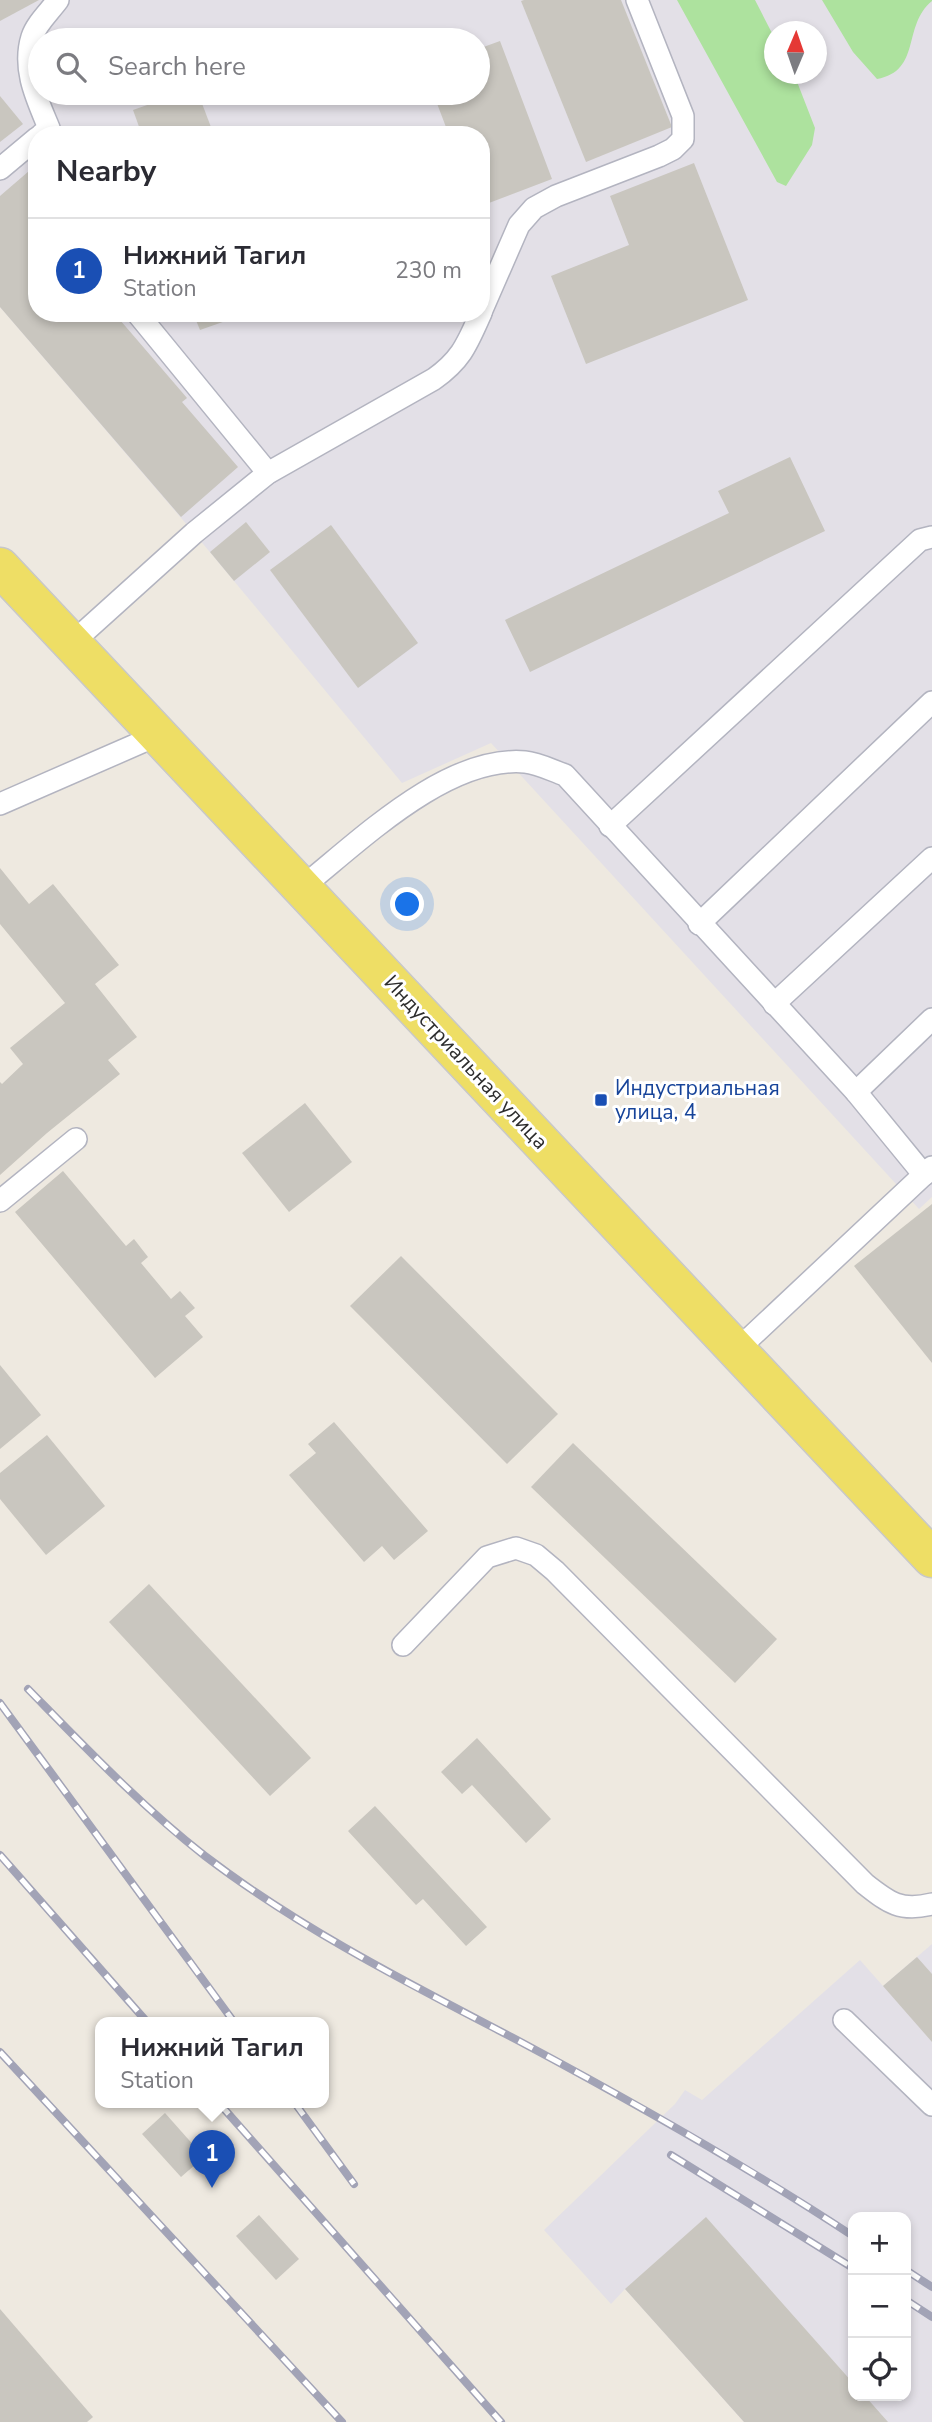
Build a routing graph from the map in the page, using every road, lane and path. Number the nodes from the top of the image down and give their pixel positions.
1 (58, 0) edge
2 (637, 0) edge
3 (38, 28) edge
4 (37, 105) edge
5 (43, 126) edge
6 (28, 147) edge
7 (0, 169) edge
8 (490, 292) edge
9 (144, 322) edge
10 (477, 322) edge
11 (268, 473) junction
12 (932, 537) edge
13 (0, 567) edge
14 (72, 643) junction
15 (932, 702) edge
16 (158, 735) junction
17 (0, 804) edge
18 (610, 826) junction
19 (932, 858) edge
20 (301, 888) junction
21 (699, 924) junction
22 (774, 1004) junction
23 (932, 1019) edge
24 (856, 1092) junction
25 (76, 1139) dead end
26 (928, 1171) edge
27 (0, 1201) edge
28 (737, 1350) junction
29 (932, 1558) edge
30 (403, 1645) dead end
31 (932, 1904) edge
32 (844, 2020) dead end
33 (932, 2105) edge

1 - 3 lane
2 - 8 lane
4 - 5 lane
6 - 7 lane
9 - 11 lane
10 - 11 lane
11 - 14 lane
12 - 18 lane
13 - 14 main road, Индустриальная улица
14 - 16 main road, Индустриальная улица
15 - 21 lane
16 - 17 lane
16 - 20 main road, Индустриальная улица
18 - 20 lane
18 - 21 lane
19 - 22 lane
20 - 28 main road, Индустриальная улица
21 - 22 lane
22 - 24 lane
23 - 24 lane
24 - 26 lane
25 - 27 lane
26 - 28 lane
28 - 29 main road, Индустриальная улица
30 - 31 lane
32 - 33 lane

